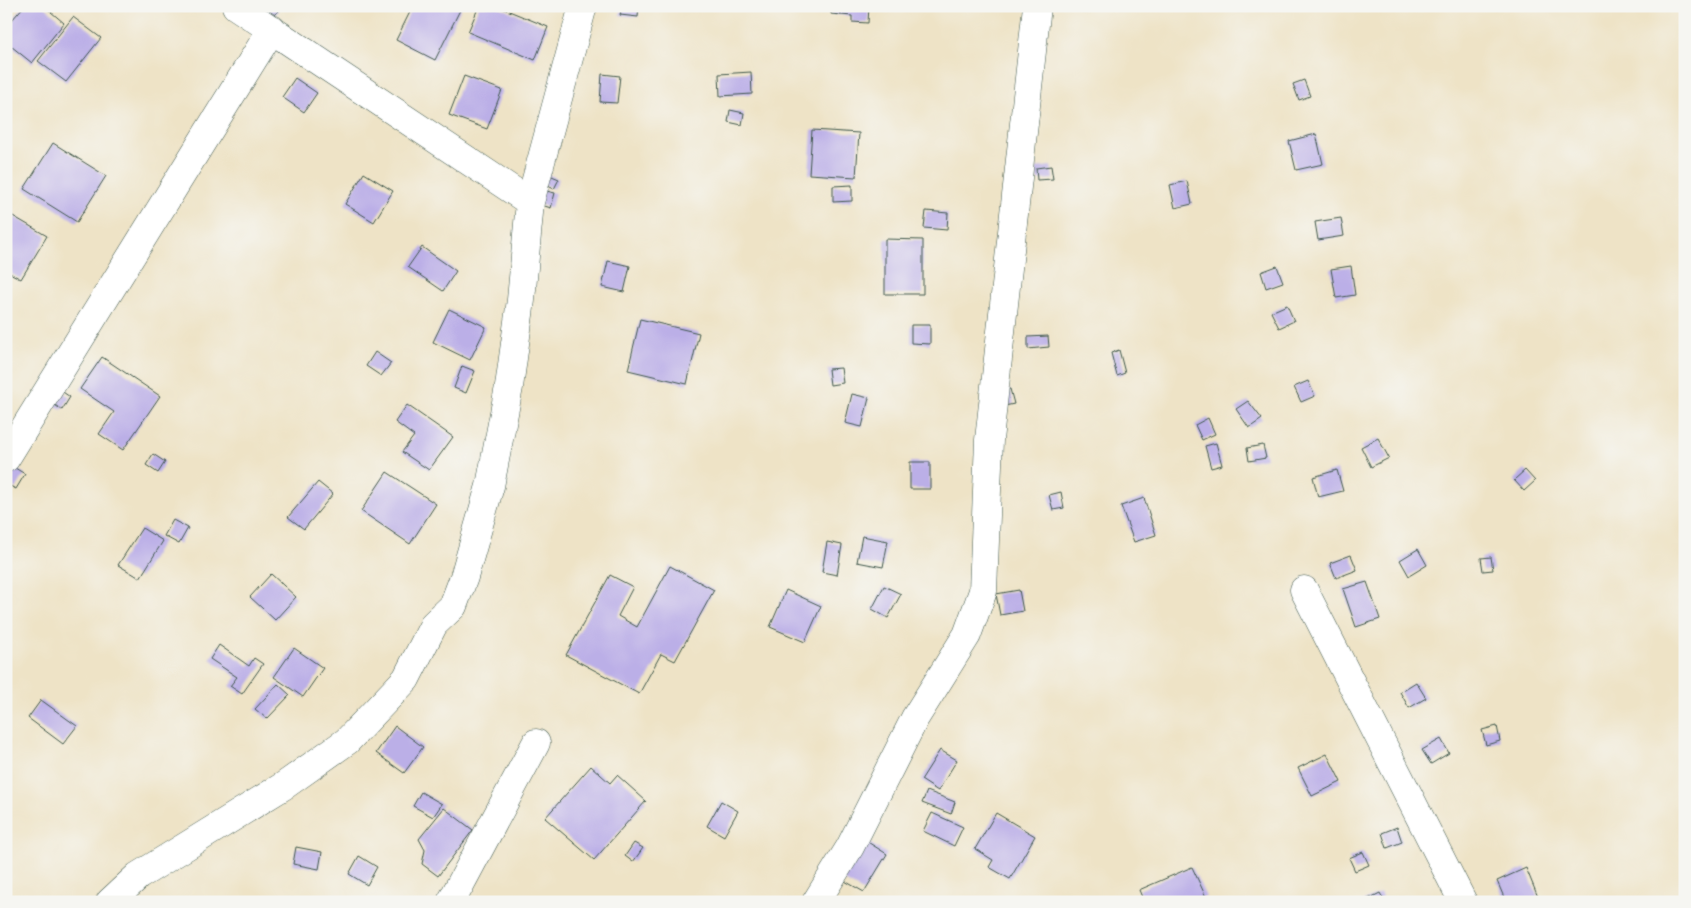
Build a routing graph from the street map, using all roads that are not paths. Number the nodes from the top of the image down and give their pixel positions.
1 (236, 6) edge
2 (583, 6) edge
3 (1037, 6) edge
4 (272, 29) junction
5 (530, 202) junction
6 (6, 458) edge
7 (1304, 590) dead end
8 (536, 743) dead end
9 (110, 902) edge
10 (452, 902) edge
11 (816, 902) edge
12 (1463, 902) edge

1 - 4 street
2 - 5 street
3 - 11 street
4 - 5 street
4 - 6 street
5 - 9 street
7 - 12 street
8 - 10 street

